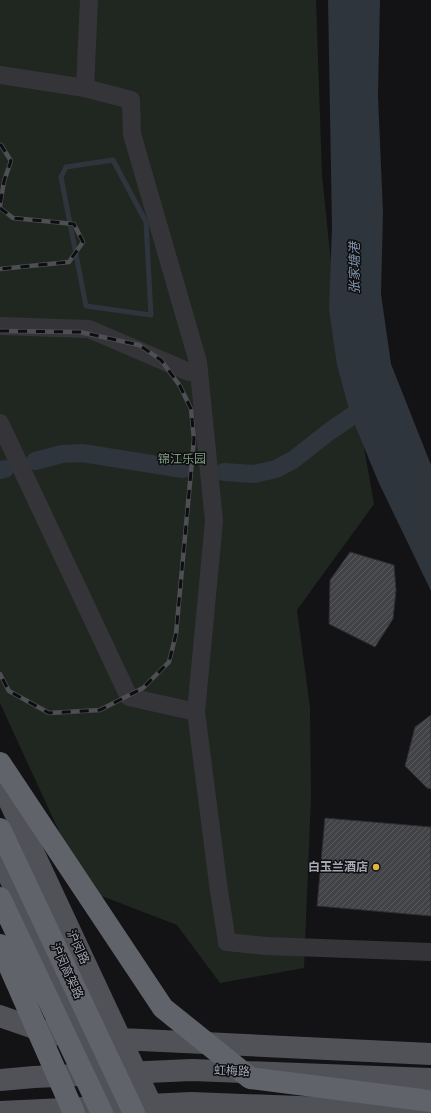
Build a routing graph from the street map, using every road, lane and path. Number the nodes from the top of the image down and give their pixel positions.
1 (89, 0) edge
2 (0, 75) edge
3 (85, 88) junction
4 (0, 326) edge
5 (199, 374) junction
6 (0, 423) edge
7 (196, 712) junction
8 (0, 763) edge
9 (0, 781) edge
10 (0, 829) edge
11 (0, 857) edge
12 (0, 898) edge
13 (0, 934) edge
14 (0, 945) edge
15 (431, 952) edge
16 (0, 1016) edge
17 (46, 1031) junction
18 (121, 1039) junction
19 (431, 1054) edge
20 (96, 1063) junction
21 (431, 1079) edge
22 (0, 1080) edge
23 (431, 1101) edge
24 (0, 1112) edge
25 (431, 1112) edge
26 (74, 1113) edge
27 (84, 1113) edge
28 (102, 1113) edge
29 (119, 1113) edge
30 (134, 1113) edge
31 (155, 1113) edge

1 - 3 street
2 - 3 street
3 - 5 street
4 - 5 street
5 - 7 street
6 - 7 street
7 - 15 street
8 - 23 highway
9 - 18 main road, 沪闵路
10 - 30 highway, 沪闵高架路
11 - 20 main road
12 - 28 highway
13 - 17 main road
14 - 26 highway
16 - 20 main road
17 - 18 main road
17 - 27 main road
18 - 19 main road
18 - 31 main road, 沪闵路
20 - 29 main road
21 - 22 main road, 虹梅路
24 - 25 main road

